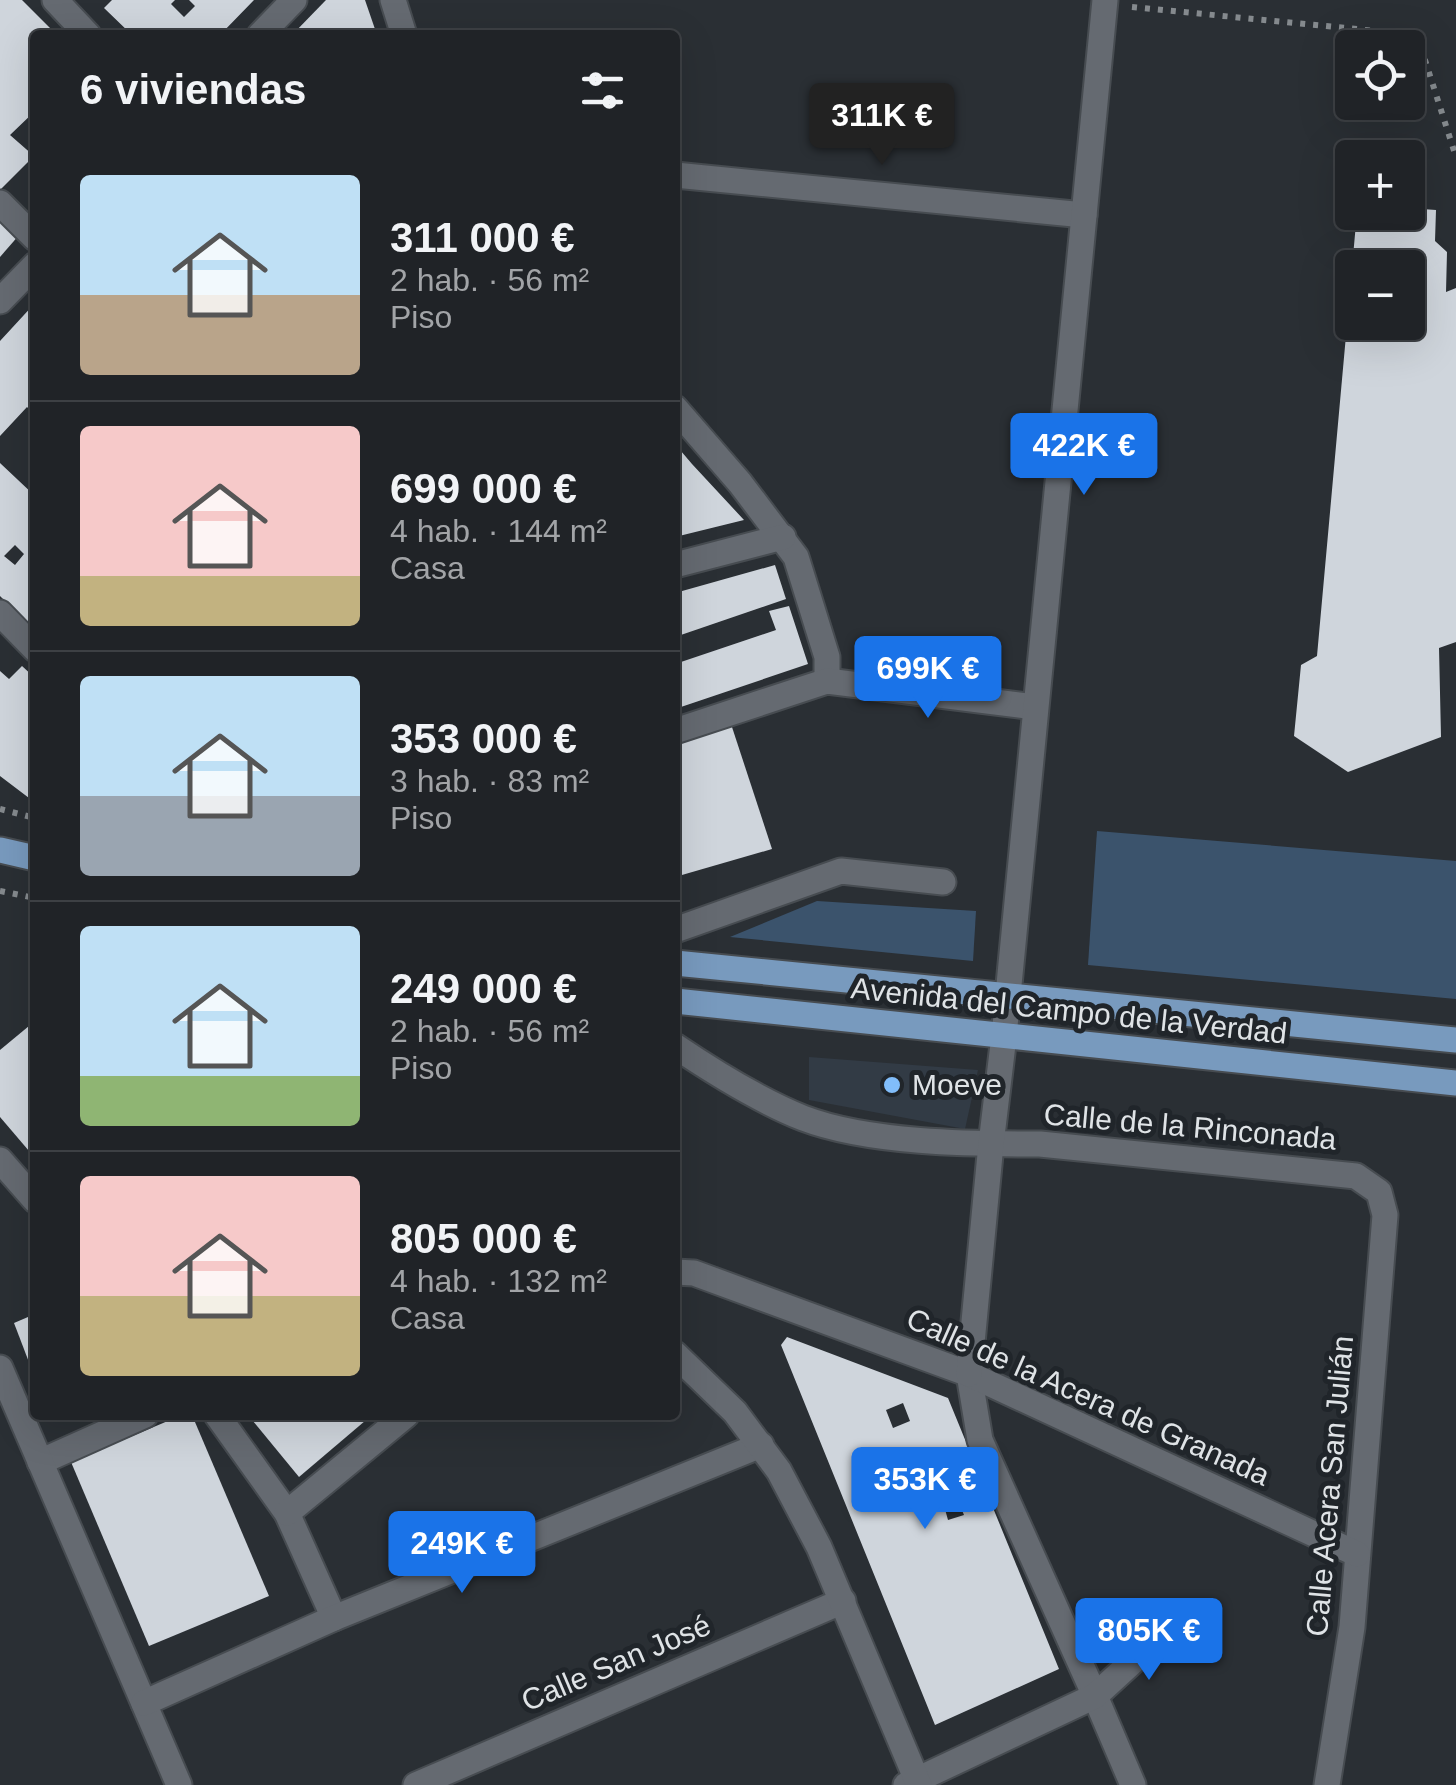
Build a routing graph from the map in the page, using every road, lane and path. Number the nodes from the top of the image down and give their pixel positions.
1 (55, 0) edge
2 (294, 0) edge
3 (393, 0) edge
4 (1106, 2) edge
5 (83, 30) edge
6 (265, 30) edge
7 (402, 30) edge
8 (1456, 158) edge
9 (680, 175) edge
10 (0, 203) edge
11 (1084, 215) junction
12 (30, 233) edge
13 (30, 270) edge
14 (0, 300) edge
15 (680, 414) edge
16 (782, 537) junction
17 (680, 564) edge
18 (0, 613) edge
19 (30, 645) edge
20 (928, 657) dead end
21 (827, 681) junction
22 (924, 692) junction
23 (1035, 708) junction
24 (680, 729) edge
25 (0, 809) edge
26 (30, 817) edge
27 (0, 850) edge
28 (30, 857) edge
29 (943, 882) dead end
30 (0, 891) edge
31 (30, 897) edge
32 (680, 928) edge
33 (680, 963) edge
34 (1008, 995) junction
35 (680, 1002) edge
36 (1004, 1036) junction
37 (1456, 1040) edge
38 (680, 1049) edge
39 (1456, 1084) edge
40 (990, 1144) junction
41 (0, 1160) edge
42 (1379, 1192) joint
43 (30, 1194) edge
44 (680, 1272) edge
45 (680, 1359) edge
46 (0, 1368) edge
47 (969, 1374) junction
48 (134, 1420) edge
49 (221, 1420) edge
50 (400, 1420) edge
51 (761, 1445) junction
52 (40, 1462) junction
53 (287, 1513) junction
54 (1358, 1554) junction
55 (843, 1602) junction
56 (334, 1618) junction
57 (1167, 1630) dead end
58 (1095, 1696) junction
59 (144, 1703) junction
60 (914, 1784) edge
61 (179, 1785) edge
62 (416, 1785) edge
63 (1133, 1785) edge
64 (1326, 1785) edge

1 - 5 street
2 - 6 street
3 - 7 street
4 - 8 path
4 - 11 street
9 - 11 street
10 - 12 street
11 - 23 street
13 - 14 street
15 - 16 street
16 - 17 street
16 - 21 street
18 - 19 street
20 - 22 lane
21 - 22 street
21 - 24 street
22 - 23 street
23 - 34 street
25 - 26 path
27 - 28 main road
29 - 32 street
30 - 31 path
33 - 34 main road, Avenida del Campo de la Verdad
34 - 36 street
34 - 37 main road, Avenida del Campo de la Verdad
35 - 36 main road, Avenida del Campo de la Verdad
36 - 39 main road, Avenida del Campo de la Verdad
36 - 40 street
38 - 40 street, Calle de la Rinconada
40 - 42 street, Calle de la Rinconada
40 - 47 street
41 - 43 street
42 - 54 street, Calle Acera San Julián
44 - 47 street, Calle de la Acera de Granada
45 - 51 street
46 - 52 street
47 - 54 street, Calle de la Acera de Granada
47 - 58 street
48 - 52 street
49 - 53 street
50 - 53 street
51 - 55 street
51 - 56 street
52 - 59 street
53 - 56 street
54 - 64 street, Calle Acera San Julián
55 - 60 street
55 - 62 street, Calle San José
56 - 59 street
57 - 58 street
58 - 60 street
58 - 63 street
59 - 61 street

